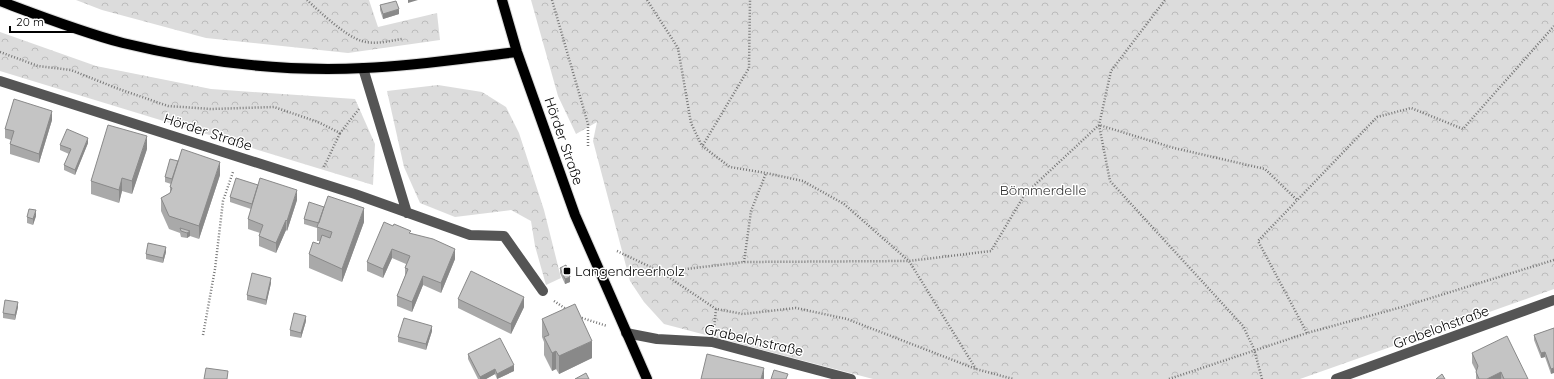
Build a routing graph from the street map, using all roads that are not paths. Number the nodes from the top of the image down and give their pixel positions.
1 (502, 0) edge
2 (0, 1) edge
3 (518, 52) junction
4 (363, 68) junction
5 (0, 81) edge
6 (406, 213) junction
7 (543, 292) road end
8 (1554, 300) edge
9 (626, 333) junction
10 (647, 379) edge
11 (851, 379) edge
12 (1336, 379) edge

1 - 3 main road, Hörder Straße
2 - 4 main road
3 - 4 main road
3 - 9 main road, Hörder Straße
4 - 6 street
5 - 6 street, Hörder Straße
6 - 7 street, Hörder Straße
8 - 12 street, Grabelohstraße
9 - 10 main road, Hörder Straße
9 - 11 street, Grabelohstraße

